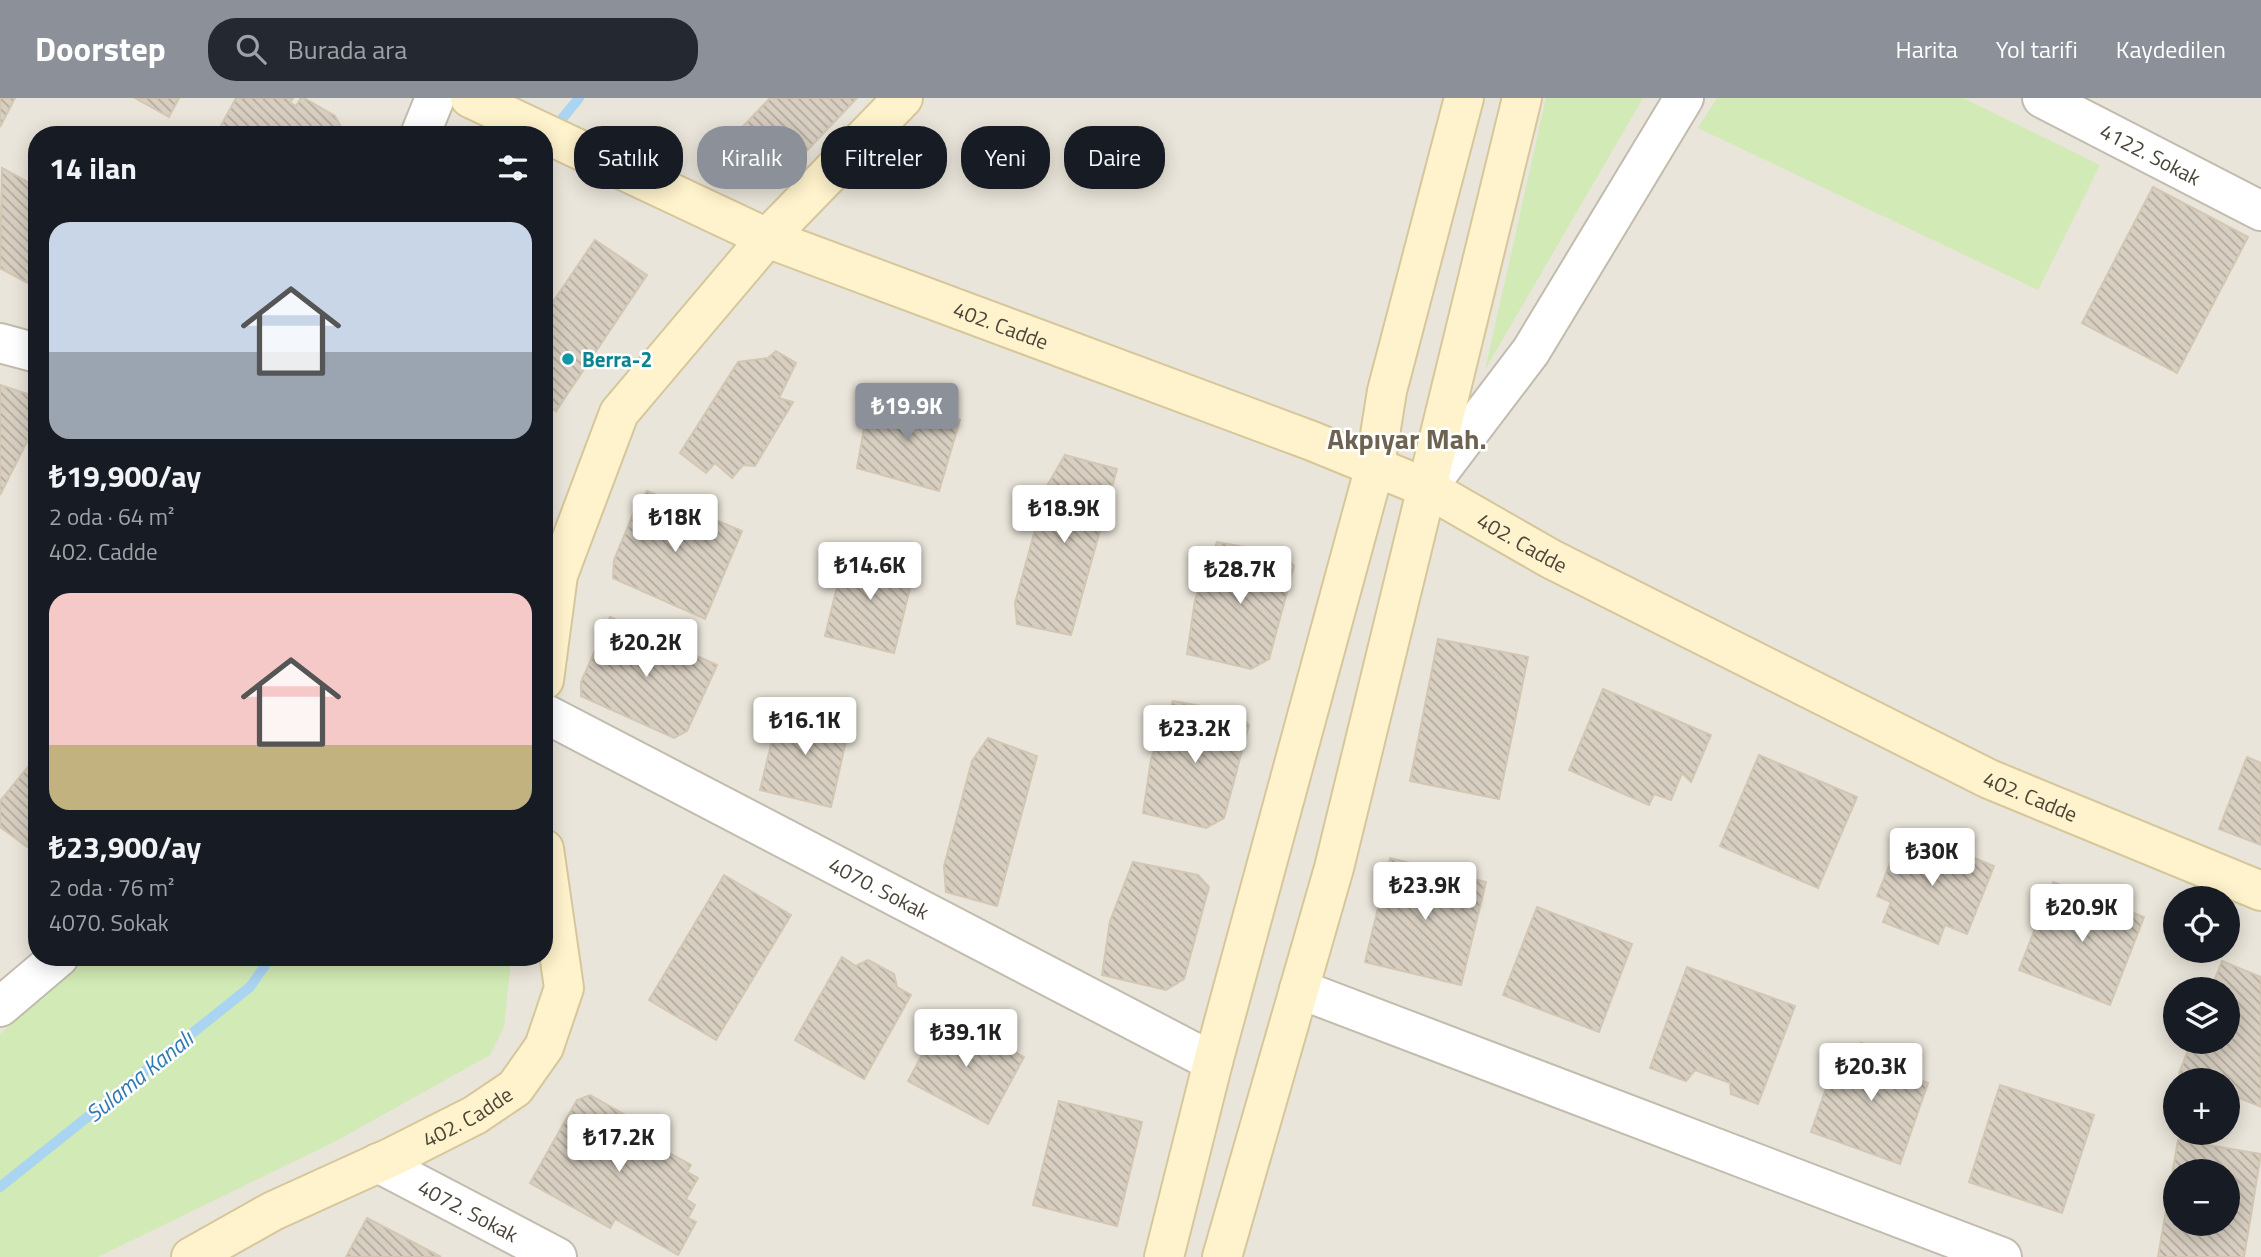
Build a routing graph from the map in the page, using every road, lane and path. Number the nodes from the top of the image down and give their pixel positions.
1 (435, 98) edge
2 (470, 98) edge
3 (903, 98) edge
4 (1464, 98) edge
5 (1522, 98) edge
6 (1684, 98) edge
7 (2042, 98) edge
8 (424, 126) edge
9 (530, 126) edge
10 (553, 137) edge
11 (2261, 211) edge
12 (767, 238) junction
13 (0, 344) edge
14 (28, 351) edge
15 (1375, 466) junction
16 (1427, 488) junction
17 (553, 612) edge
18 (553, 718) edge
19 (2261, 891) edge
20 (553, 912) edge
21 (48, 966) edge
22 (1299, 989) junction
23 (0, 1007) edge
24 (1213, 1062) junction
25 (378, 1163) junction
26 (191, 1257) edge
27 (557, 1257) edge
28 (1164, 1257) edge
29 (1222, 1257) edge
30 (2002, 1257) edge

1 - 8 street
2 - 9 street, 402. Cadde
3 - 12 street
4 - 15 street
5 - 16 street
6 - 16 street
7 - 11 street, 4122. Sokak
10 - 12 street, 402. Cadde
12 - 15 street, 402. Cadde
12 - 17 street
13 - 14 street
15 - 16 street, 402. Cadde
15 - 24 street
16 - 19 street, 402. Cadde
16 - 22 street
18 - 24 street, 4070. Sokak
20 - 25 street, 402. Cadde
21 - 23 street
22 - 29 street
22 - 30 street
24 - 28 street
25 - 26 street, 402. Cadde
25 - 27 street, 4072. Sokak

